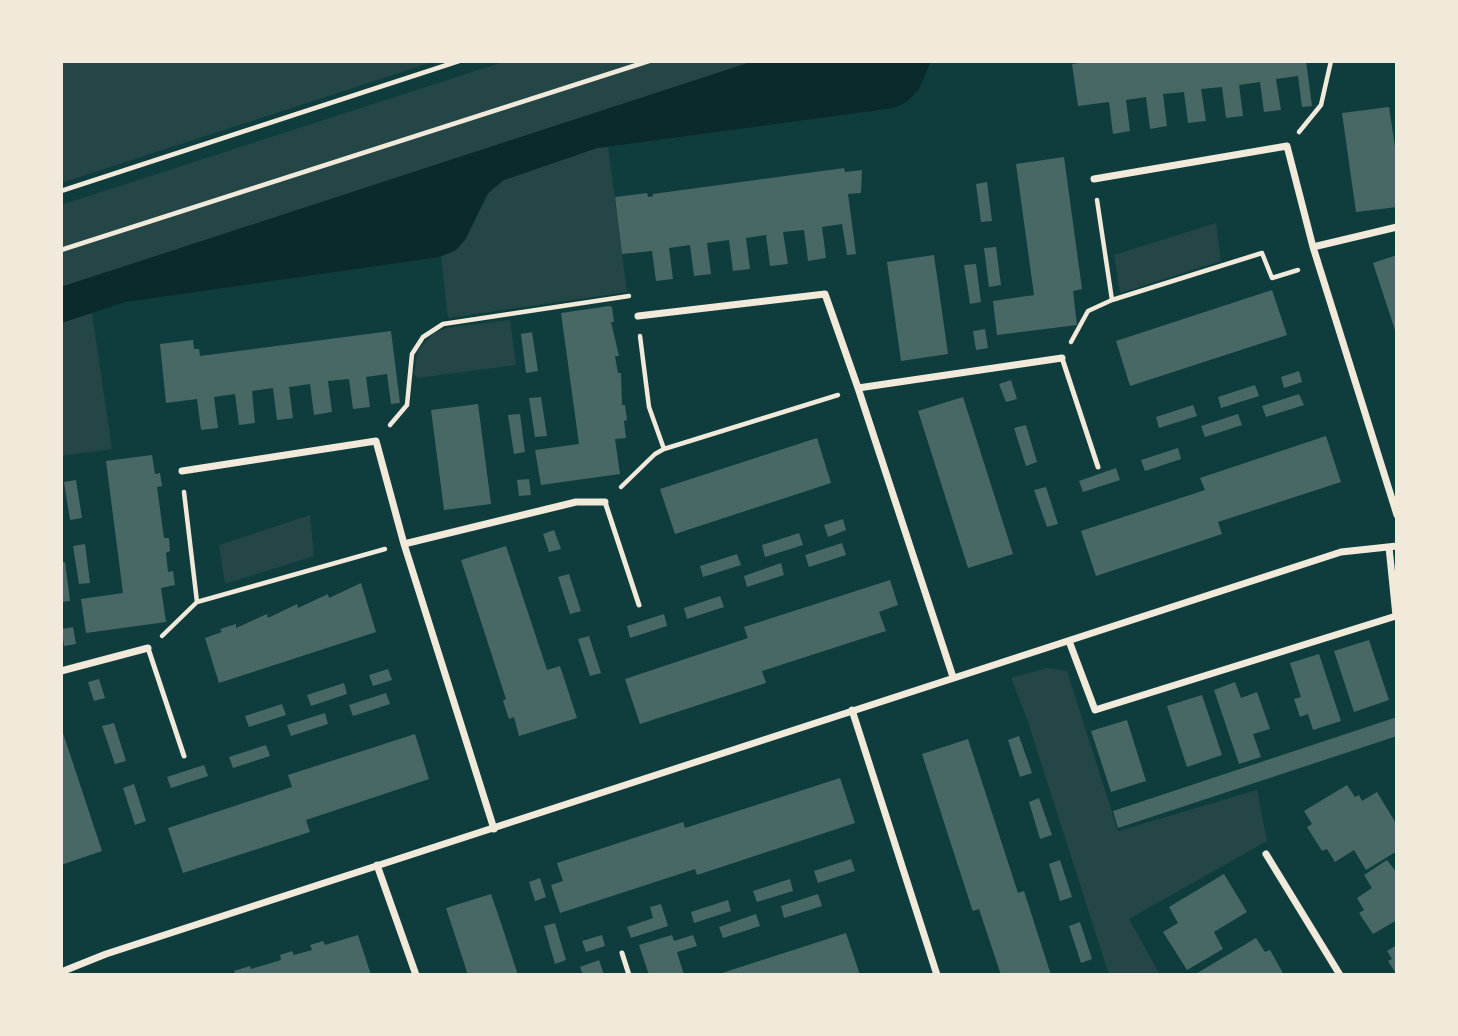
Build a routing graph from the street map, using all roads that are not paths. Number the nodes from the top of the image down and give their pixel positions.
1 (1094, 179) road end
2 (1397, 227) edge
3 (1313, 247) junction
4 (638, 316) road end
5 (1062, 358) joint
6 (859, 388) junction
7 (1098, 467) dead end
8 (182, 471) road end
9 (606, 502) joint
10 (1397, 515) edge
11 (404, 544) junction
12 (1393, 547) edge
13 (639, 605) dead end
14 (1069, 640) junction
15 (148, 648) joint
16 (61, 671) edge
17 (953, 677) junction
18 (852, 710) junction
19 (184, 757) dead end
20 (494, 829) junction
21 (1266, 854) dead end
22 (377, 865) junction
23 (622, 953) dead end
24 (61, 972) edge
25 (416, 975) edge
26 (629, 975) edge
27 (937, 975) edge
28 (1340, 975) edge

1 - 3 street
2 - 3 street
3 - 10 street
4 - 6 street
5 - 6 street
5 - 7 lane
6 - 17 street
8 - 11 street
9 - 11 street
9 - 13 lane
11 - 20 street
12 - 14 street
12 - 14 street
14 - 17 street
15 - 16 street
15 - 19 lane
17 - 18 street
18 - 20 street
18 - 27 street
20 - 22 street
21 - 28 street
22 - 24 street
22 - 25 street
23 - 26 lane

